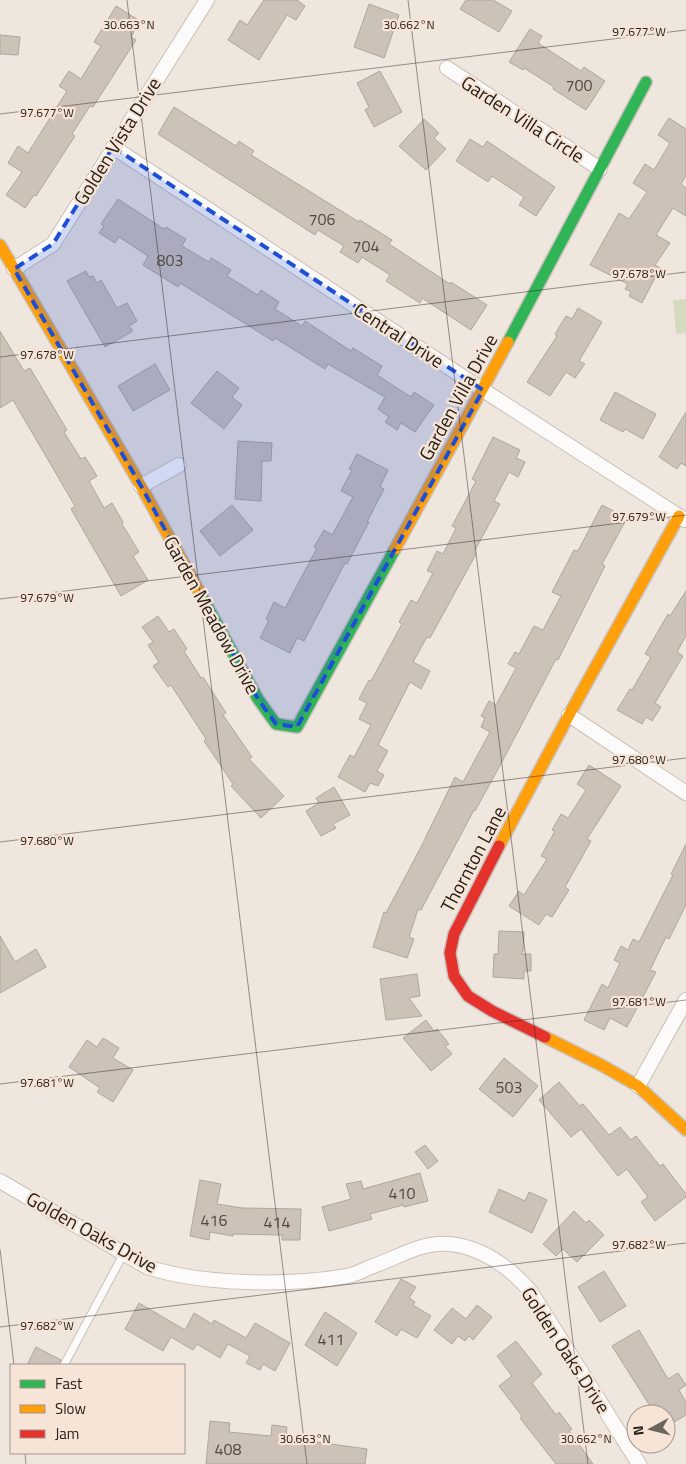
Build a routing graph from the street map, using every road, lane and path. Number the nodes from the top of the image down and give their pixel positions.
1 (207, 0) edge
2 (447, 68) dead end
3 (646, 82) dead end
4 (113, 147) junction
5 (600, 169) junction
6 (0, 245) edge
7 (14, 269) junction
8 (483, 390) junction
9 (179, 465) dead end
10 (142, 486) junction
11 (683, 518) edge
12 (569, 715) junction
13 (296, 727) joint
14 (686, 793) edge
15 (686, 1000) edge
16 (638, 1086) junction
17 (686, 1130) edge
18 (0, 1181) edge
19 (124, 1253) junction
20 (65, 1364) edge
21 (639, 1464) edge

1 - 4 street, Golden Vista Drive
2 - 5 street, Garden Villa Circle
3 - 5 street, Garden Villa Drive
4 - 7 street, Golden Vista Drive
4 - 8 street, Central Drive
5 - 8 street, Garden Villa Drive
6 - 7 street, Garden Meadow Drive
7 - 10 street, Garden Meadow Drive
8 - 11 street, Central Drive
8 - 13 street, Garden Villa Drive
9 - 10 street
10 - 13 street, Garden Meadow Drive
11 - 12 street, Thornton Lane
12 - 14 street
12 - 16 street, Thornton Lane
15 - 16 street
16 - 17 street, Thornton Lane
18 - 19 street, Golden Oaks Drive
19 - 20 lane
19 - 21 street, Golden Oaks Drive

